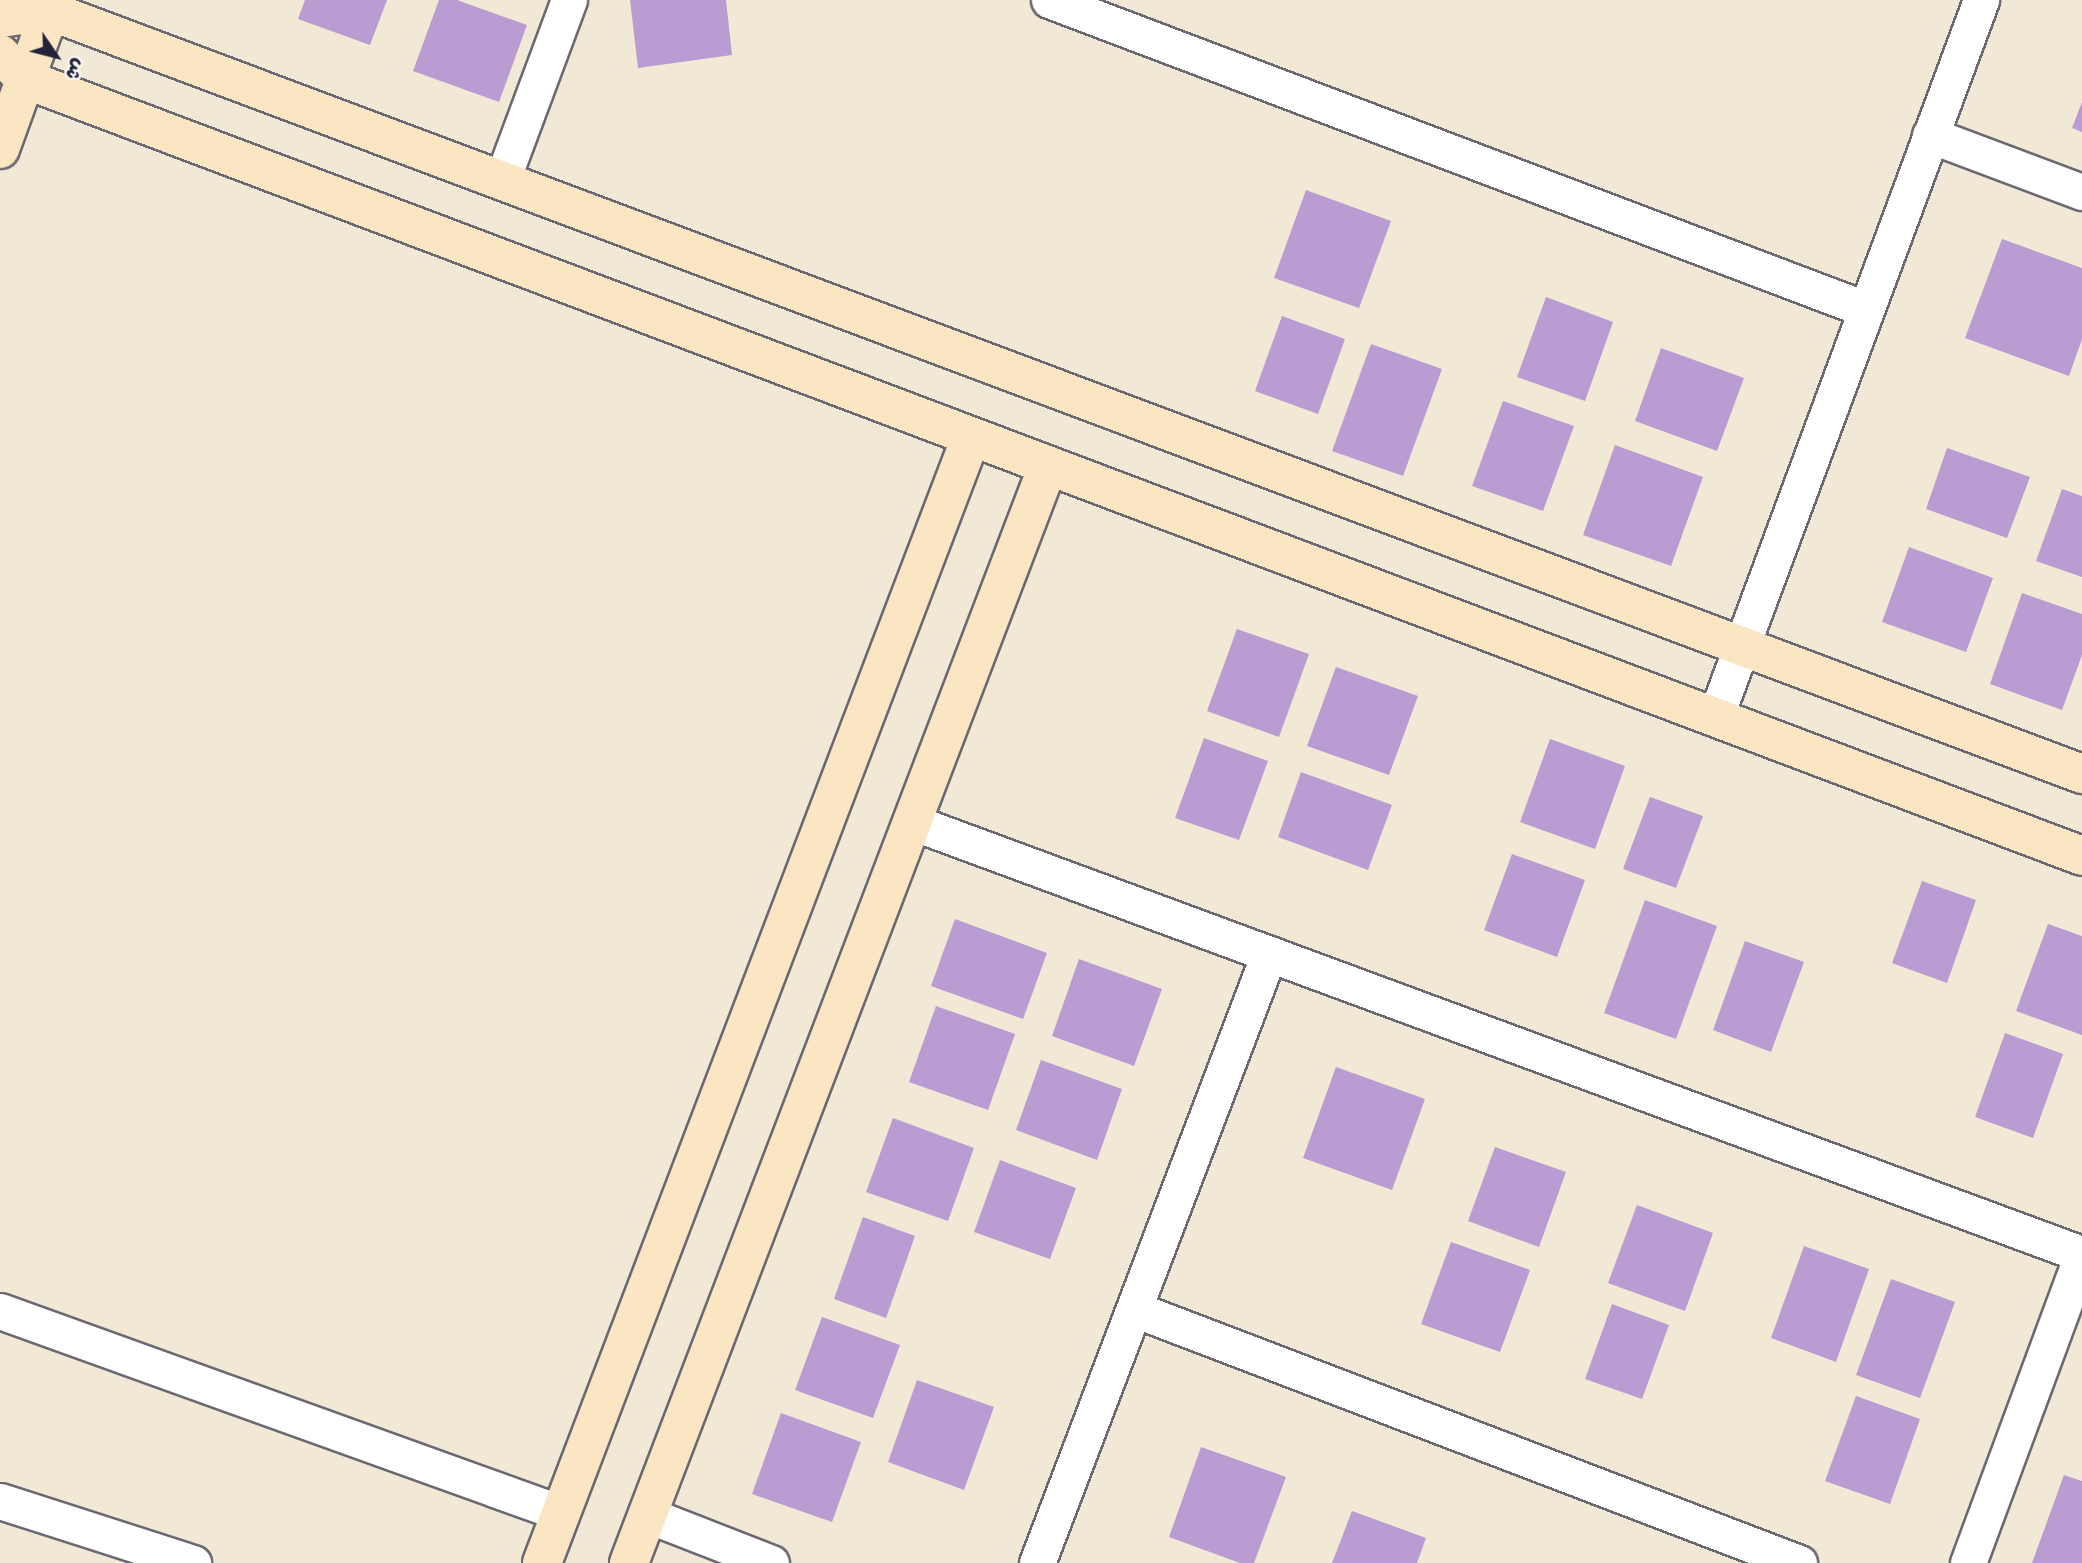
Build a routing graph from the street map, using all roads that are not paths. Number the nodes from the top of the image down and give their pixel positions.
1 (569, 0) edge
2 (1049, 0) edge
3 (1981, 0) edge
4 (52, 5) edge
5 (0, 18) edge
6 (13, 67) edge
7 (1930, 135) junction
8 (0, 149) edge
9 (502, 180) junction
10 (2082, 192) edge
11 (1865, 309) junction
12 (971, 437) junction
13 (1048, 466) junction
14 (1740, 645) junction
15 (1715, 718) junction
16 (2082, 774) edge
17 (912, 822) junction
18 (2082, 856) edge
19 (1269, 954) junction
20 (2082, 1254) edge
21 (1134, 1309) junction
22 (0, 1311) edge
23 (0, 1501) edge
24 (561, 1513) junction
25 (648, 1516) junction
26 (193, 1563) edge
27 (542, 1563) edge
28 (629, 1563) edge
29 (771, 1563) edge
30 (1037, 1563) edge
31 (1799, 1563) edge
32 (1968, 1563) edge

1 - 9 street
2 - 11 street
3 - 7 street
4 - 5 street
4 - 6 street
4 - 9 street
6 - 8 street
6 - 12 street
7 - 10 street
7 - 11 street
9 - 14 street
11 - 14 street
12 - 13 street
12 - 24 street
13 - 15 street
13 - 17 street
14 - 15 street
14 - 16 street
15 - 18 street
17 - 19 street
17 - 25 street
19 - 20 street
19 - 21 street
20 - 32 street
21 - 30 street
21 - 31 street
22 - 24 street
23 - 26 street
24 - 27 street
25 - 28 street
25 - 29 street

